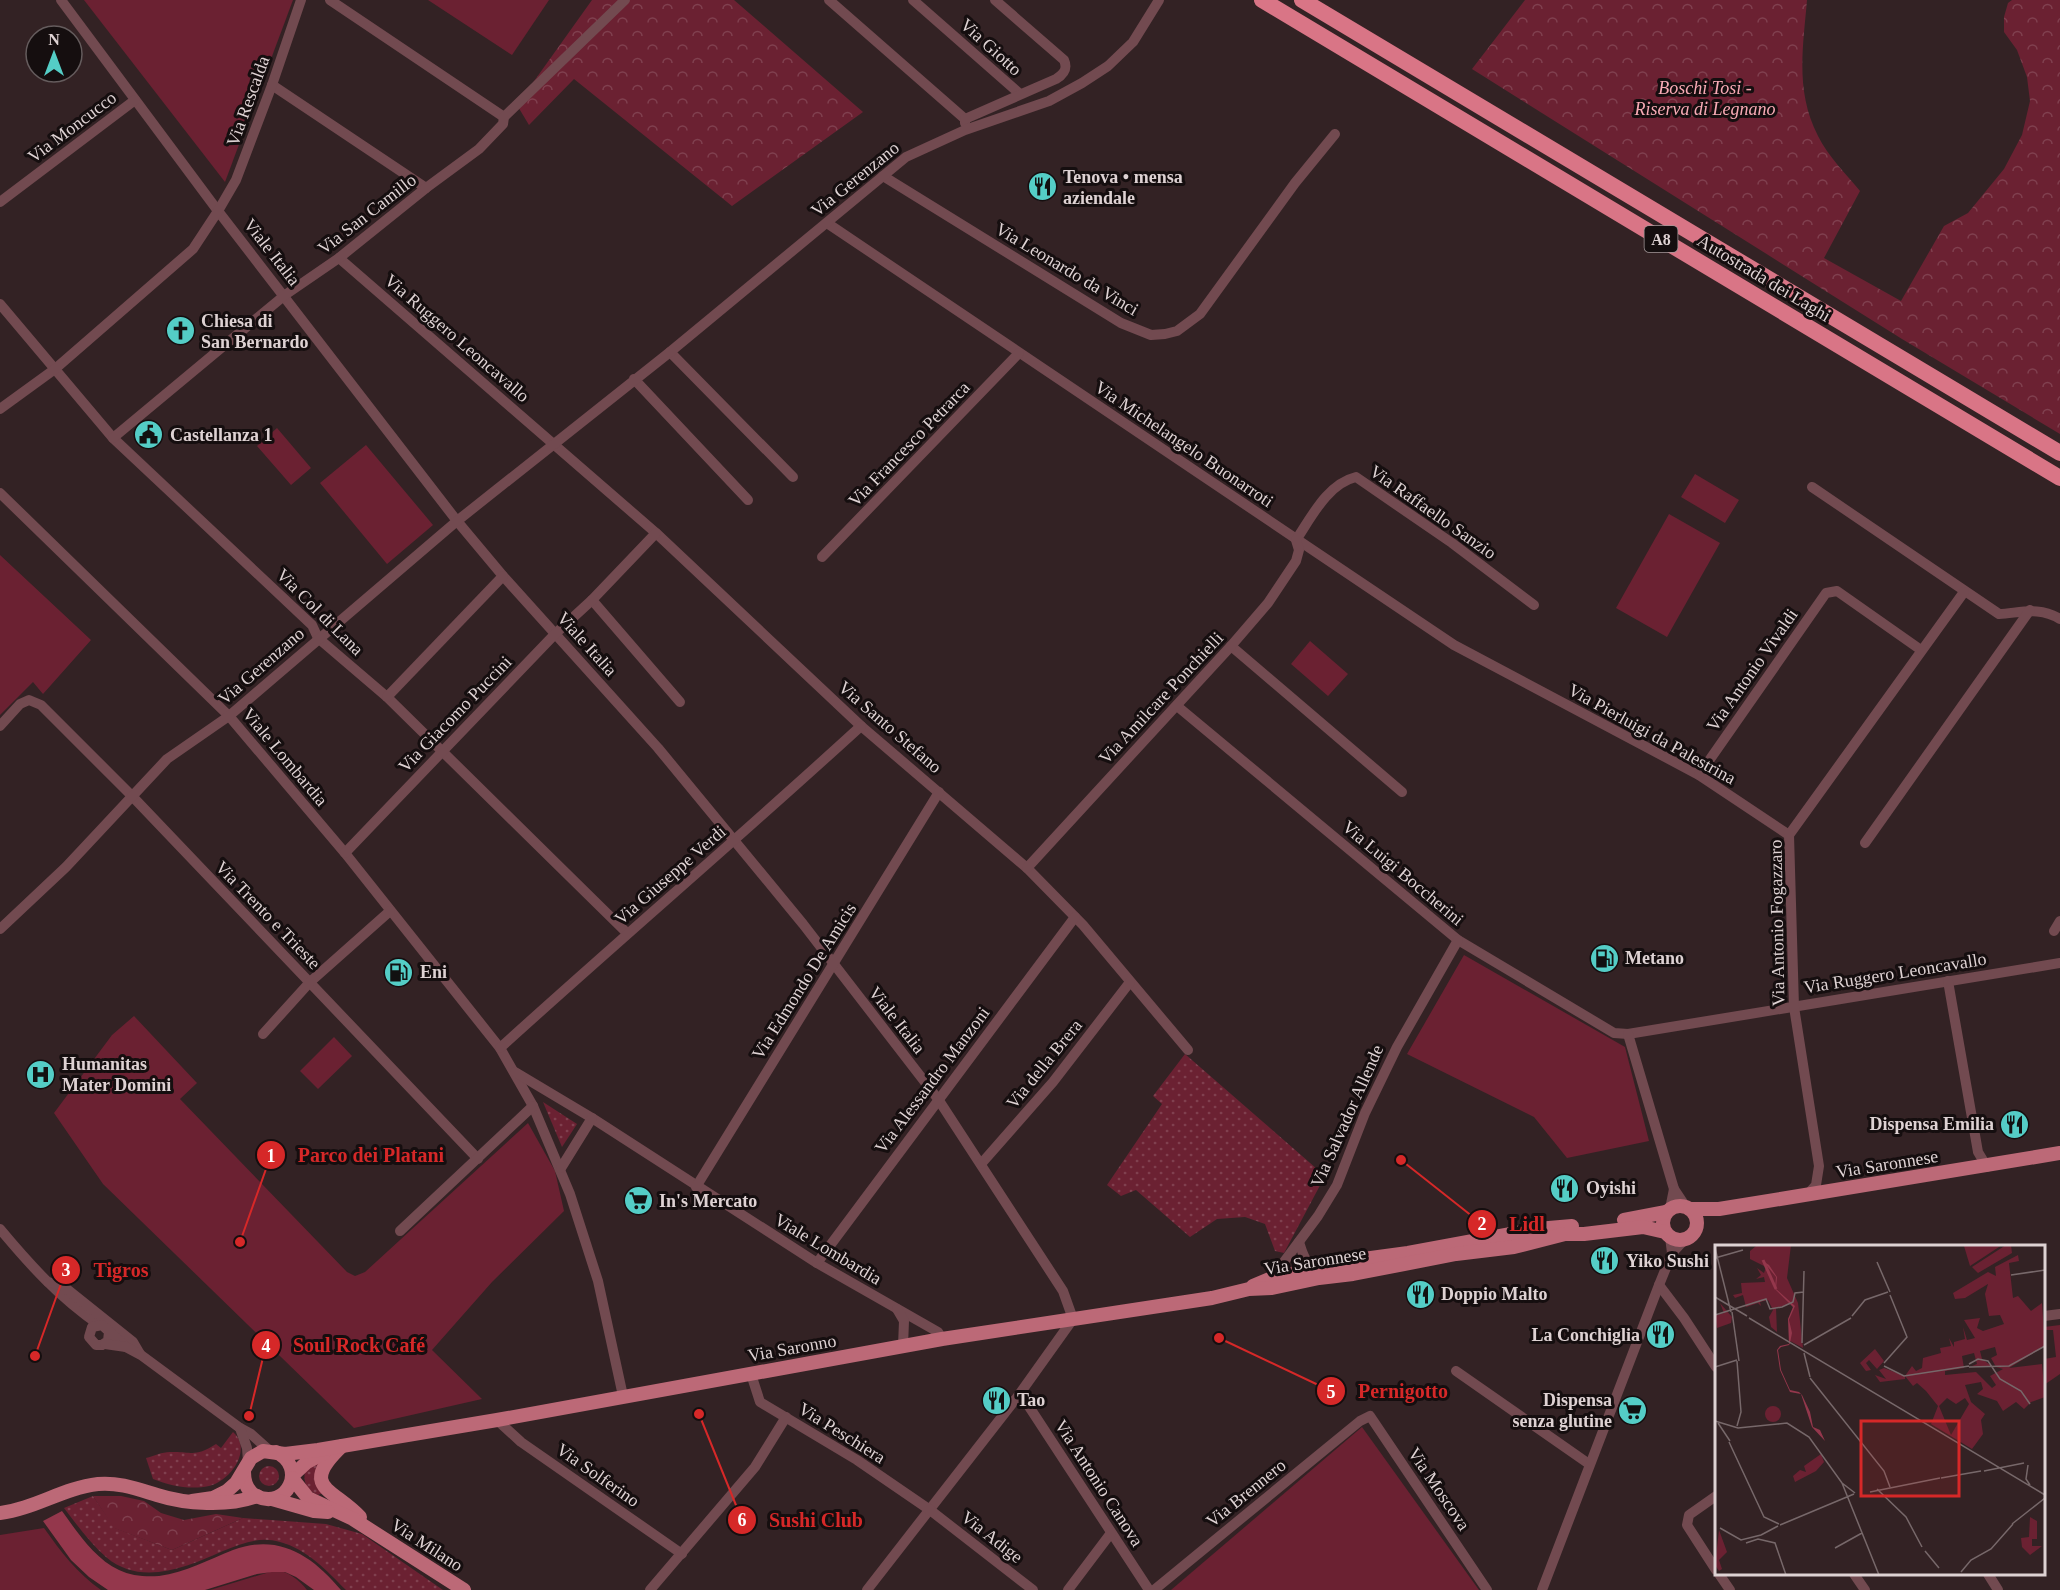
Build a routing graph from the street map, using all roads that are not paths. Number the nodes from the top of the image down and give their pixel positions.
1 (61, 0) edge
2 (301, 0) edge
3 (330, 0) edge
4 (625, 0) edge
5 (829, 0) edge
6 (913, 0) edge
7 (994, 0) edge
8 (1159, 0) edge
9 (1262, 0) edge
10 (1302, 0) edge
11 (272, 85) junction
12 (1020, 94) junction
13 (135, 100) junction
14 (504, 117) junction
15 (965, 124) junction
16 (1335, 134) dead end
17 (883, 176) junction
18 (426, 188) junction
19 (0, 202) edge
20 (218, 211) junction
21 (826, 223) junction
22 (339, 258) junction
23 (285, 295) junction
24 (0, 304) edge
25 (670, 352) junction
26 (1019, 353) junction
27 (55, 369) junction
28 (634, 379) junction
29 (0, 409) edge
30 (113, 438) junction
31 (554, 443) junction
32 (2060, 453) edge
33 (793, 477) dead end
34 (2060, 478) edge
35 (1812, 487) dead end
36 (0, 493) edge
37 (748, 500) dead end
38 (457, 521) junction
39 (656, 533) junction
40 (1296, 540) junction
41 (822, 557) dead end
42 (503, 576) junction
43 (1964, 592) junction
44 (592, 600) junction
45 (1534, 605) dead end
46 (2030, 610) junction
47 (2060, 619) edge
48 (555, 634) junction
49 (318, 638) junction
50 (1231, 646) junction
51 (1922, 650) junction
52 (1528, 685) joint
53 (387, 697) junction
54 (680, 702) dead end
55 (1177, 706) junction
56 (229, 716) junction
57 (0, 726) edge
58 (861, 726) junction
59 (441, 752) junction
60 (1699, 775) junction
61 (939, 792) junction
62 (1402, 792) dead end
63 (132, 796) junction
64 (1789, 835) junction
65 (735, 841) junction
66 (1865, 843) dead end
67 (345, 853) junction
68 (1027, 868) junction
69 (390, 911) junction
70 (1075, 917) junction
71 (0, 929) edge
72 (627, 933) junction
73 (1458, 940) junction
74 (2060, 963) edge
75 (834, 966) junction
76 (1948, 981) junction
77 (310, 982) junction
78 (1130, 982) junction
79 (1794, 1007) junction
80 (262, 1034) dead end
81 (1628, 1034) junction
82 (500, 1048) junction
83 (1188, 1050) dead end
84 (513, 1070) junction
85 (938, 1099) junction
86 (533, 1106) junction
87 (592, 1118) junction
88 (2060, 1154) edge
89 (478, 1159) junction
90 (981, 1164) junction
91 (1986, 1167) junction
92 (561, 1168) junction
93 (696, 1187) junction
94 (1674, 1189) junction
95 (1808, 1195) junction
96 (1688, 1208) junction
97 (1719, 1209) junction
98 (1668, 1210) junction
99 (1696, 1224) junction
100 (0, 1229) edge
101 (400, 1231) dead end
102 (1668, 1234) junction
103 (1686, 1238) junction
104 (1299, 1242) junction
105 (1672, 1253) junction
106 (817, 1263) junction
107 (1319, 1268) junction
108 (1272, 1278) junction
109 (46, 1282) junction
110 (1659, 1285) junction
111 (1249, 1289) junction
112 (74, 1308) junction
113 (897, 1308) junction
114 (2060, 1314) edge
115 (2045, 1316) edge
116 (1073, 1319) junction
117 (105, 1326) junction
118 (89, 1334) junction
119 (942, 1339) junction
120 (105, 1344) junction
121 (903, 1346) junction
122 (126, 1347) junction
123 (141, 1355) junction
124 (1715, 1365) edge
125 (1456, 1371) dead end
126 (751, 1374) junction
127 (623, 1396) junction
128 (1018, 1396) junction
129 (786, 1417) junction
130 (497, 1420) junction
131 (1360, 1421) joint
132 (240, 1428) junction
133 (342, 1446) junction
134 (271, 1451) junction
135 (1589, 1464) junction
136 (246, 1467) junction
137 (292, 1477) junction
138 (257, 1496) junction
139 (1715, 1497) edge
140 (272, 1499) junction
141 (192, 1501) junction
142 (930, 1510) junction
143 (338, 1512) junction
144 (0, 1513) edge
145 (371, 1530) junction
146 (1112, 1533) junction
147 (682, 1554) junction
148 (1715, 1567) edge
149 (1720, 1575) edge
150 (1855, 1575) edge
151 (1989, 1575) edge
152 (871, 1588) edge
153 (464, 1590) edge
154 (650, 1590) edge
155 (1033, 1590) edge
156 (1068, 1590) edge
157 (1149, 1590) edge
158 (1154, 1590) edge
159 (1487, 1590) edge
160 (1542, 1590) edge
161 (1730, 1590) edge
162 (1864, 1590) edge
163 (1998, 1590) edge

1 - 13 street, Viale Italia
2 - 11 street, Via Rescalda
3 - 14 street
4 - 14 street, Via San Camillo
5 - 15 street
6 - 12 street, Via Giotto
7 - 12 street
8 - 15 street, Via Gerenzano
9 - 34 highway, Autostrada dei Laghi / A8
10 - 32 highway, Autostrada dei Laghi / A8
11 - 18 street
11 - 20 street, Via Rescalda
12 - 15 street
13 - 19 street, Via Moncucco
13 - 20 street, Viale Italia
14 - 18 street, Via San Camillo
15 - 17 street, Via Gerenzano
16 - 17 street, Via Leonardo da Vinci
17 - 21 street, Via Gerenzano
18 - 22 street, Via San Camillo
20 - 23 street, Viale Italia
20 - 27 street, Via Rescalda
21 - 25 street, Via Gerenzano
21 - 26 street, Via Michelangelo Buonarroti
22 - 23 street, Via San Camillo
22 - 31 street, Via Ruggero Leoncavallo
23 - 30 street, Via San Camillo
23 - 38 street, Viale Italia
24 - 27 street, Via Col di Lana
25 - 28 street, Via Gerenzano
25 - 33 street
26 - 40 street, Via Michelangelo Buonarroti
26 - 41 street, Via Francesco Petrarca
27 - 29 street, Via Rescalda
27 - 30 street, Via Col di Lana
28 - 31 street, Via Gerenzano
28 - 37 street
30 - 49 street, Via Col di Lana
31 - 38 street, Via Gerenzano
31 - 39 street, Via Santo Stefano
35 - 43 street
36 - 56 street, Viale Lombardia
38 - 42 street, Viale Italia
38 - 49 street, Via Gerenzano
39 - 44 street, Via Giacomo Puccini
39 - 58 street, Via Santo Stefano
40 - 45 street, Via Raffaello Sanzio
40 - 50 street, Via Amilcare Ponchielli
40 - 52 street, Via Michelangelo Buonarroti
42 - 48 street, Viale Italia
42 - 53 street
43 - 46 street
43 - 51 street, Via Antonio Fogazzaro
44 - 48 street, Via Giacomo Puccini
44 - 54 street
46 - 47 street
46 - 66 street
48 - 59 street, Via Giacomo Puccini
48 - 65 street, Viale Italia
49 - 53 street, Via Col di Lana
49 - 56 street, Via Gerenzano
50 - 55 street, Via Amilcare Ponchielli
50 - 62 street
51 - 60 street, Via Antonio Vivaldi
51 - 64 street, Via Antonio Fogazzaro
52 - 60 street, Via Pierluigi da Palestrina
53 - 59 street, Via Col di Lana
55 - 68 street, Via Amilcare Ponchielli
55 - 73 street, Via Luigi Boccherini
56 - 63 street, Via Gerenzano
56 - 67 street, Viale Lombardia
57 - 63 street, Via Trento e Trieste
58 - 61 street, Via Santo Stefano
58 - 65 street, Via Giuseppe Verdi
59 - 67 street, Via Giacomo Puccini
59 - 72 street, Via Col di Lana
60 - 64 street, Via Pierluigi da Palestrina
61 - 68 street, Via Santo Stefano
61 - 75 street, Via Edmondo De Amicis
63 - 71 street, Via Gerenzano
63 - 77 street, Via Trento e Trieste
64 - 79 street, Via Antonio Fogazzaro
65 - 72 street, Via Giuseppe Verdi
65 - 75 street, Viale Italia
67 - 69 street, Viale Lombardia
68 - 70 street, Via Santo Stefano
69 - 77 street
69 - 82 street, Viale Lombardia
70 - 78 street, Via Santo Stefano
70 - 85 street, Via Alessandro Manzoni
72 - 82 street, Via Giuseppe Verdi
73 - 81 street, Via Luigi Boccherini
73 - 104 street, Via Salvador Allende
74 - 76 street, Via Ruggero Leoncavallo
75 - 85 street, Viale Italia
75 - 93 street, Via Edmondo De Amicis
76 - 79 street, Via Ruggero Leoncavallo
76 - 91 street
77 - 80 street
77 - 89 street, Via Trento e Trieste
78 - 83 street, Via Santo Stefano
78 - 90 street, Via della Brera
79 - 81 street, Via Ruggero Leoncavallo
79 - 95 street, Via Antonio Fogazzaro
81 - 94 street
82 - 84 street, Viale Lombardia
84 - 86 street, Viale Lombardia
84 - 87 street, Viale Lombardia
85 - 90 street, Viale Italia
85 - 106 street, Via Alessandro Manzoni
86 - 89 street
86 - 92 street, Viale Lombardia
87 - 92 street
87 - 93 street, Viale Lombardia
88 - 91 main road, Via Saronnese
89 - 101 street
90 - 116 street, Viale Italia
91 - 95 main road, Via Saronnese
92 - 127 street, Viale Lombardia
93 - 106 street, Viale Lombardia
94 - 96 street
94 - 98 street
95 - 97 main road, Via Saronnese
96 - 97 main road, Via Saronnese
96 - 98 main road, Via Saronnese
96 - 99 main road
97 - 99 main road, Via Saronnese
98 - 102 main road
98 - 107 main road, Via Saronnese
99 - 103 main road, Via Saronnese
100 - 109 street
102 - 103 main road, Via Saronnese
102 - 105 street
102 - 111 main road, Via Saronnese
103 - 105 street
104 - 107 street
104 - 108 street, Via Salvador Allende
105 - 110 street
106 - 113 street, Viale Lombardia
107 - 108 main road, Via Saronnese
108 - 111 main road, Via Saronnese
109 - 112 street
109 - 117 street
110 - 124 street
110 - 135 street
111 - 116 main road, Via Saronno
112 - 117 street
112 - 118 street
113 - 119 street, Viale Lombardia
113 - 121 street
114 - 115 street
116 - 119 main road, Via Saronno
116 - 128 street
117 - 118 street
117 - 120 street
117 - 122 street
117 - 123 street
118 - 120 street
119 - 121 main road, Via Saronno
120 - 122 street
121 - 126 main road, Via Saronno
122 - 123 street
123 - 132 street
125 - 135 street
126 - 127 main road, Via Saronno
126 - 129 street, Via Peschiera
127 - 130 main road, Via Saronno
128 - 142 street
128 - 146 street, Via Antonio Canova
129 - 142 street, Via Peschiera
129 - 147 street
130 - 133 main road, Via Saronno
130 - 147 street, Via Solferino
131 - 158 street, Via Brennero
131 - 159 street, Via Moscova
132 - 134 street
132 - 136 street
133 - 134 main road, Via Saronno
133 - 137 main road, Via Saronno
133 - 145 main road, Via Milano
134 - 136 main road, Via Saronno
134 - 137 main road
135 - 160 street
136 - 138 main road
136 - 141 main road, Via Saronno
137 - 140 main road, Via Saronno
137 - 143 main road, Via Milano
138 - 140 main road, Via Saronno
138 - 141 main road, Via Saronno
139 - 148 street
140 - 143 main road, Via Milano
141 - 144 main road, Via Saronno
142 - 152 street
142 - 155 street, Via Adige
143 - 145 main road, Via Milano
145 - 153 main road, Via Milano
146 - 156 street
146 - 157 street, Via Antonio Canova
147 - 154 street
149 - 161 street
150 - 162 street
151 - 163 street

